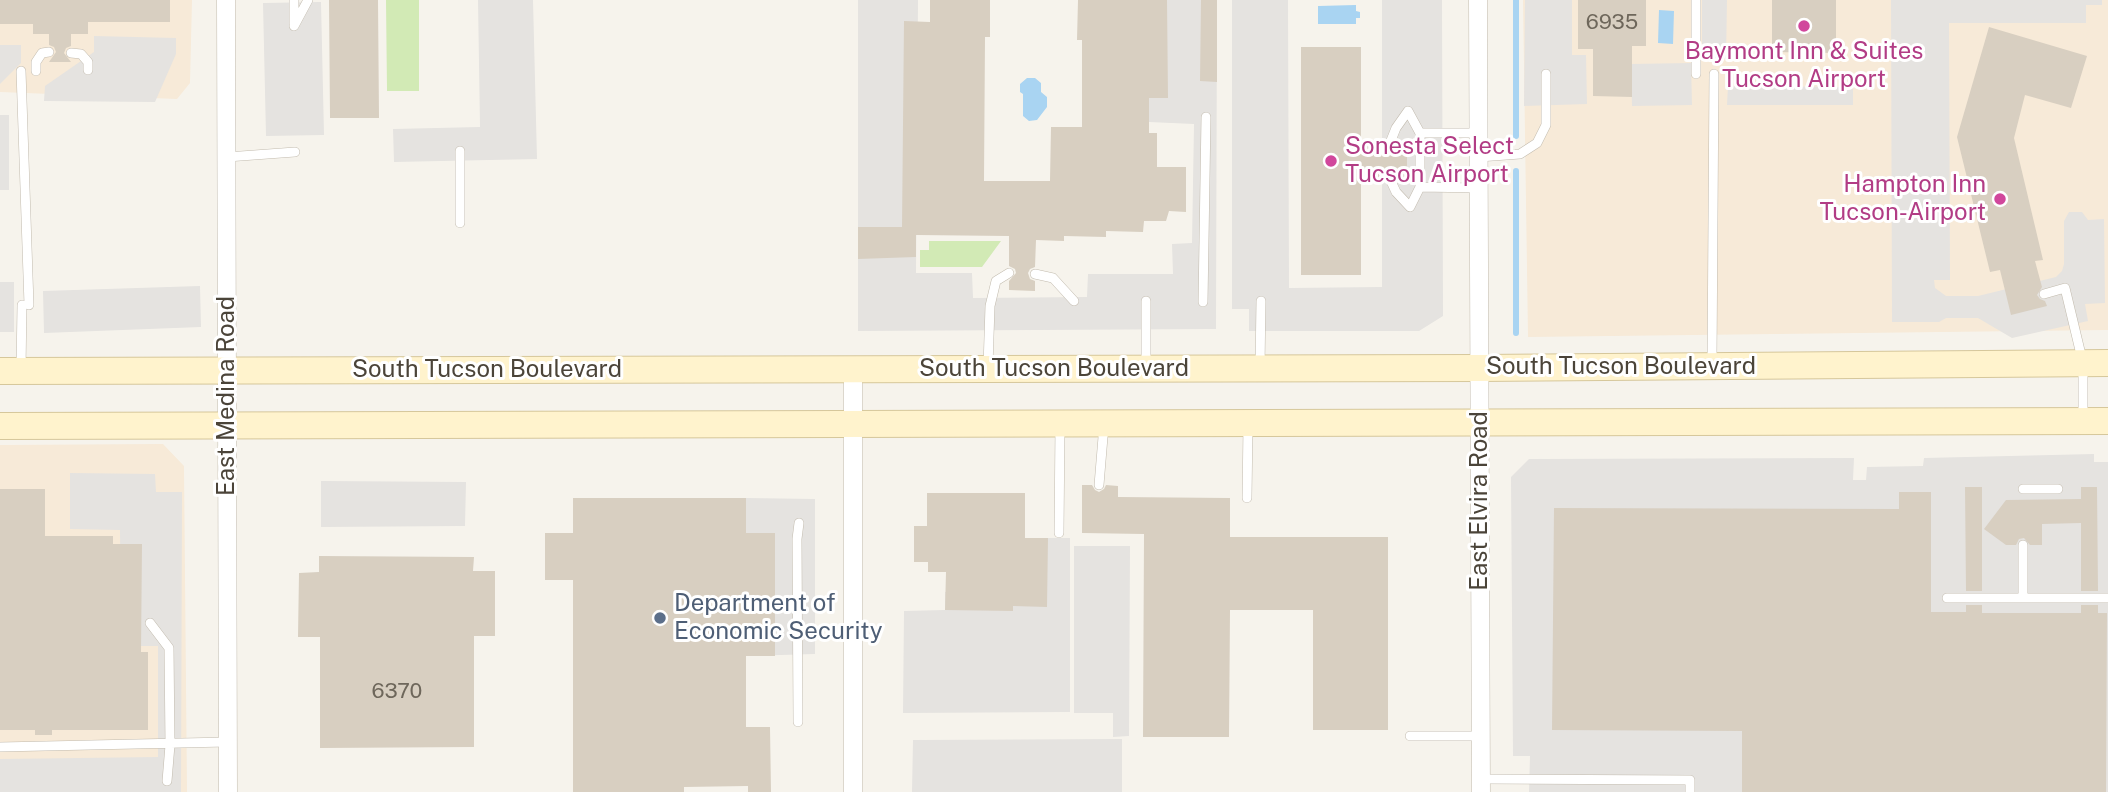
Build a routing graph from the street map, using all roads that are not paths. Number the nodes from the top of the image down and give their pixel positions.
1 (226, 0) edge
2 (294, 0) edge
3 (308, 0) edge
4 (1478, 0) edge
5 (1696, 0) edge
6 (49, 52) dead end
7 (71, 53) dead end
8 (88, 70) dead end
9 (21, 71) dead end
10 (36, 71) dead end
11 (1546, 74) dead end
12 (1696, 74) dead end
13 (1714, 74) dead end
14 (1206, 117) dead end
15 (1479, 132) junction
16 (1420, 133) junction
17 (1390, 143) dead end
18 (460, 151) dead end
19 (295, 152) dead end
20 (227, 157) junction
21 (1479, 157) junction
22 (1390, 179) dead end
23 (1420, 187) junction
24 (1479, 188) junction
25 (460, 223) dead end
26 (1009, 274) dead end
27 (1035, 274) dead end
28 (2044, 294) dead end
29 (1261, 300) dead end
30 (1074, 301) dead end
31 (1146, 301) dead end
32 (1203, 302) dead end
33 (2095, 363) edge
34 (1712, 366) junction
35 (1261, 368) junction
36 (1479, 368) junction
37 (853, 369) junction
38 (988, 369) junction
39 (1146, 369) junction
40 (10, 371) edge
41 (227, 371) junction
42 (2095, 421) edge
43 (1480, 422) junction
44 (1060, 423) junction
45 (1104, 423) junction
46 (1248, 423) junction
47 (852, 424) junction
48 (0, 426) edge
49 (227, 427) junction
50 (1099, 485) dead end
51 (2023, 489) dead end
52 (2058, 489) dead end
53 (1247, 498) dead end
54 (799, 523) dead end
55 (1059, 533) dead end
56 (2023, 545) dead end
57 (2023, 597) junction
58 (1947, 598) dead end
59 (2108, 598) edge
60 (150, 623) dead end
61 (798, 722) dead end
62 (1410, 736) dead end
63 (1481, 736) junction
64 (227, 743) junction
65 (170, 745) junction
66 (0, 747) edge
67 (1539, 779) junction
68 (167, 781) dead end
69 (1481, 786) edge
70 (228, 792) edge
71 (853, 792) edge
72 (1539, 792) edge
73 (1690, 792) edge

1 - 20 street, East Medina Road
2 - 3 lane
4 - 15 street, East Elvira Road
5 - 12 lane
6 - 10 lane
7 - 8 lane
9 - 40 lane
11 - 21 lane
13 - 34 lane
14 - 32 lane
15 - 16 lane
15 - 21 street, East Elvira Road
16 - 17 lane
16 - 23 lane
18 - 25 lane
19 - 20 lane
20 - 41 street, East Medina Road
21 - 24 street, East Elvira Road
22 - 23 lane
23 - 24 lane
24 - 36 street, East Elvira Road
26 - 38 lane
27 - 30 lane
28 - 33 lane
29 - 35 lane
31 - 39 lane
33 - 34 main road, South Tucson Boulevard
33 - 42 lane
34 - 36 main road, South Tucson Boulevard
35 - 36 main road, South Tucson Boulevard
35 - 39 main road, South Tucson Boulevard
36 - 43 street, East Elvira Road
37 - 38 main road, South Tucson Boulevard
37 - 41 main road, South Tucson Boulevard
37 - 47 street
38 - 39 main road, South Tucson Boulevard
40 - 41 main road, South Tucson Boulevard
41 - 49 street, East Medina Road
42 - 43 main road
43 - 46 main road
43 - 63 street, East Elvira Road
44 - 45 main road
44 - 47 main road
44 - 55 lane
45 - 46 main road
45 - 50 lane
46 - 53 lane
47 - 49 main road
47 - 71 street
48 - 49 main road
49 - 64 street, East Medina Road
51 - 52 lane
54 - 61 lane
56 - 57 lane
57 - 58 lane
57 - 59 lane
60 - 65 lane
62 - 63 lane
63 - 69 street, East Elvira Road
64 - 65 lane
64 - 70 street, East Medina Road
65 - 66 lane
65 - 68 lane
67 - 69 lane
67 - 72 lane
67 - 73 lane

